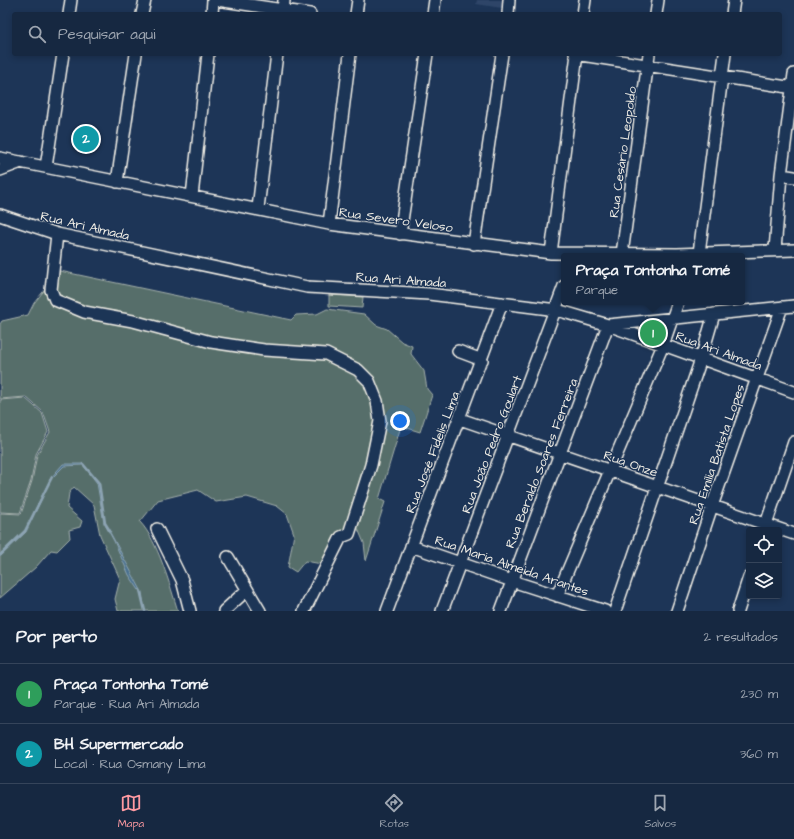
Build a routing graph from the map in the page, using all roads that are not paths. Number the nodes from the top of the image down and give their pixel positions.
1 (71, 0) edge
2 (145, 0) edge
3 (213, 0) edge
4 (217, 0) edge
5 (358, 0) edge
6 (435, 0) edge
7 (509, 0) edge
8 (585, 0) edge
9 (658, 0) edge
10 (734, 0) edge
11 (283, 8) edge
12 (68, 12) edge
13 (142, 12) edge
14 (212, 12) edge
15 (301, 12) edge
16 (356, 12) edge
17 (433, 12) edge
18 (508, 12) edge
19 (583, 12) edge
20 (656, 12) edge
21 (732, 12) edge
22 (63, 56) edge
23 (136, 56) edge
24 (208, 56) edge
25 (278, 56) edge
26 (350, 56) edge
27 (427, 56) edge
28 (502, 56) edge
29 (576, 56) edge
30 (605, 56) edge
31 (725, 56) edge
32 (648, 59) edge
33 (794, 74) edge
34 (721, 77) junction
35 (793, 88) edge
36 (790, 133) edge
37 (0, 158) edge
38 (22, 162) junction
39 (46, 167) junction
40 (0, 170) edge
41 (782, 175) junction
42 (794, 177) edge
43 (117, 182) junction
44 (192, 196) junction
45 (258, 208) junction
46 (0, 214) edge
47 (329, 224) junction
48 (57, 234) junction
49 (400, 234) junction
50 (474, 244) junction
51 (775, 250) junction
52 (794, 250) edge
53 (551, 253) junction
54 (622, 253) edge
55 (699, 253) joint
56 (561, 254) edge
57 (561, 296) edge
58 (502, 303) junction
59 (677, 305) edge
60 (794, 306) edge
61 (782, 307) junction
62 (557, 310) junction
63 (714, 314) junction
64 (674, 318) junction
65 (608, 325) junction
66 (663, 345) junction
67 (458, 351) dead end
68 (701, 359) junction
69 (482, 360) junction
70 (757, 378) junction
71 (794, 392) edge
72 (460, 419) junction
73 (509, 436) junction
74 (794, 442) edge
75 (559, 454) junction
76 (609, 471) junction
77 (657, 487) junction
78 (712, 506) junction
79 (765, 527) edge
80 (157, 529) dead end
81 (782, 531) edge
82 (794, 534) edge
83 (411, 546) junction
84 (228, 557) dead end
85 (461, 562) junction
86 (512, 581) junction
87 (746, 586) edge
88 (247, 590) junction
89 (557, 596) junction
90 (190, 611) edge
91 (224, 611) edge
92 (260, 611) edge
93 (304, 611) edge
94 (387, 611) edge
95 (442, 611) edge
96 (501, 611) edge
97 (605, 611) edge
98 (614, 611) edge
99 (677, 611) edge
100 (738, 611) edge

1 - 12 street
2 - 13 street
3 - 14 street
4 - 11 street
5 - 16 street
6 - 17 street
7 - 18 street
8 - 19 street
9 - 20 street
10 - 21 street
11 - 15 street
22 - 39 street
23 - 43 street
24 - 44 street
25 - 45 street
26 - 47 street
27 - 49 street
28 - 50 street
29 - 53 street
30 - 32 street
31 - 34 street
32 - 34 street
32 - 54 street, Rua Cesário Leopoldo
33 - 35 street
34 - 35 street
34 - 55 street
35 - 36 street
36 - 41 street
37 - 38 street, Rua Severo Veloso
38 - 39 street, Rua Severo Veloso
38 - 40 street
39 - 43 street, Rua Severo Veloso
41 - 42 street
41 - 51 street
43 - 44 street, Rua Severo Veloso
44 - 45 street, Rua Severo Veloso
45 - 47 street, Rua Severo Veloso
46 - 48 street, Rua Ari Almada
47 - 49 street, Rua Severo Veloso
48 - 58 street, Rua Ari Almada
48 - 93 street
49 - 50 street, Rua Severo Veloso
50 - 53 street, Rua Severo Veloso
51 - 52 street, Rua Severo Veloso
51 - 55 street, Rua Severo Veloso
53 - 56 street, Rua Severo Veloso
57 - 62 street, Rua João Pedro Goulart
58 - 62 street, Rua Ari Almada
58 - 69 street, Rua José Fidelis Lima
59 - 64 street
60 - 61 street
61 - 63 street
61 - 70 street, Rua Emília Batista Lopes
62 - 65 street, Rua Ari Almada
62 - 73 street, Rua João Pedro Goulart
63 - 64 street
63 - 68 street
64 - 65 street
64 - 66 street
65 - 66 street, Rua Ari Almada
65 - 75 street, Rua Beraldo Soares Ferreira
66 - 68 street, Rua Ari Almada
66 - 76 street
67 - 69 street
68 - 70 street, Rua Ari Almada
68 - 77 street
69 - 72 street, Rua José Fidelis Lima
70 - 71 street, Rua Ari Almada
70 - 78 street, Rua Emília Batista Lopes
72 - 73 street, Rua Onze
72 - 83 street, Rua José Fidelis Lima
73 - 75 street, Rua Onze
73 - 85 street, Rua João Pedro Goulart
74 - 79 street
75 - 76 street, Rua Onze
75 - 86 street, Rua Beraldo Soares Ferreira
76 - 77 street, Rua Onze
76 - 89 street
77 - 78 street, Rua Onze
77 - 98 street
78 - 79 street, Rua Onze
78 - 99 street, Rua Emília Batista Lopes
80 - 90 street
81 - 82 street, Rua Onze
83 - 85 street, Rua Maria Almeida Arantes
83 - 94 street, Rua José Fidelis Lima
84 - 88 street
85 - 86 street, Rua Maria Almeida Arantes
85 - 95 street, Rua João Pedro Goulart
86 - 89 street, Rua Maria Almeida Arantes
86 - 96 street, Rua Beraldo Soares Ferreira
87 - 100 street
88 - 91 street
88 - 92 street
89 - 97 street, Rua Maria Almeida Arantes

